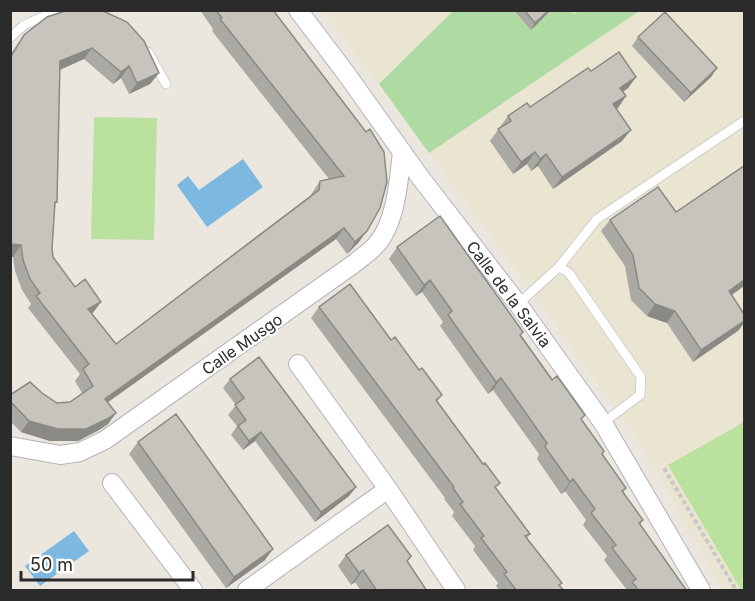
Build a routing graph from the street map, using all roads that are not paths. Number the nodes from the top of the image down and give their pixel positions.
1 (298, 10) edge
2 (52, 11) edge
3 (84, 13) edge
4 (10, 38) edge
5 (144, 48) edge
6 (166, 84) dead end
7 (744, 121) edge
8 (402, 151) junction
9 (559, 267) junction
10 (518, 304) junction
11 (298, 363) dead end
12 (603, 423) junction
13 (10, 446) edge
14 (112, 483) dead end
15 (388, 489) junction
16 (193, 591) edge
17 (247, 591) edge
18 (456, 591) edge
19 (701, 591) edge

1 - 8 street, Calle de la Salvia
2 - 3 lane
2 - 4 lane
5 - 6 lane
7 - 9 lane
8 - 10 street, Calle de la Salvia
8 - 13 street, Calle Musgo
9 - 10 lane
9 - 12 lane
10 - 12 street, Calle de la Salvia
11 - 15 street
12 - 19 street, Calle de la Salvia
14 - 16 street
15 - 17 street
15 - 18 street

